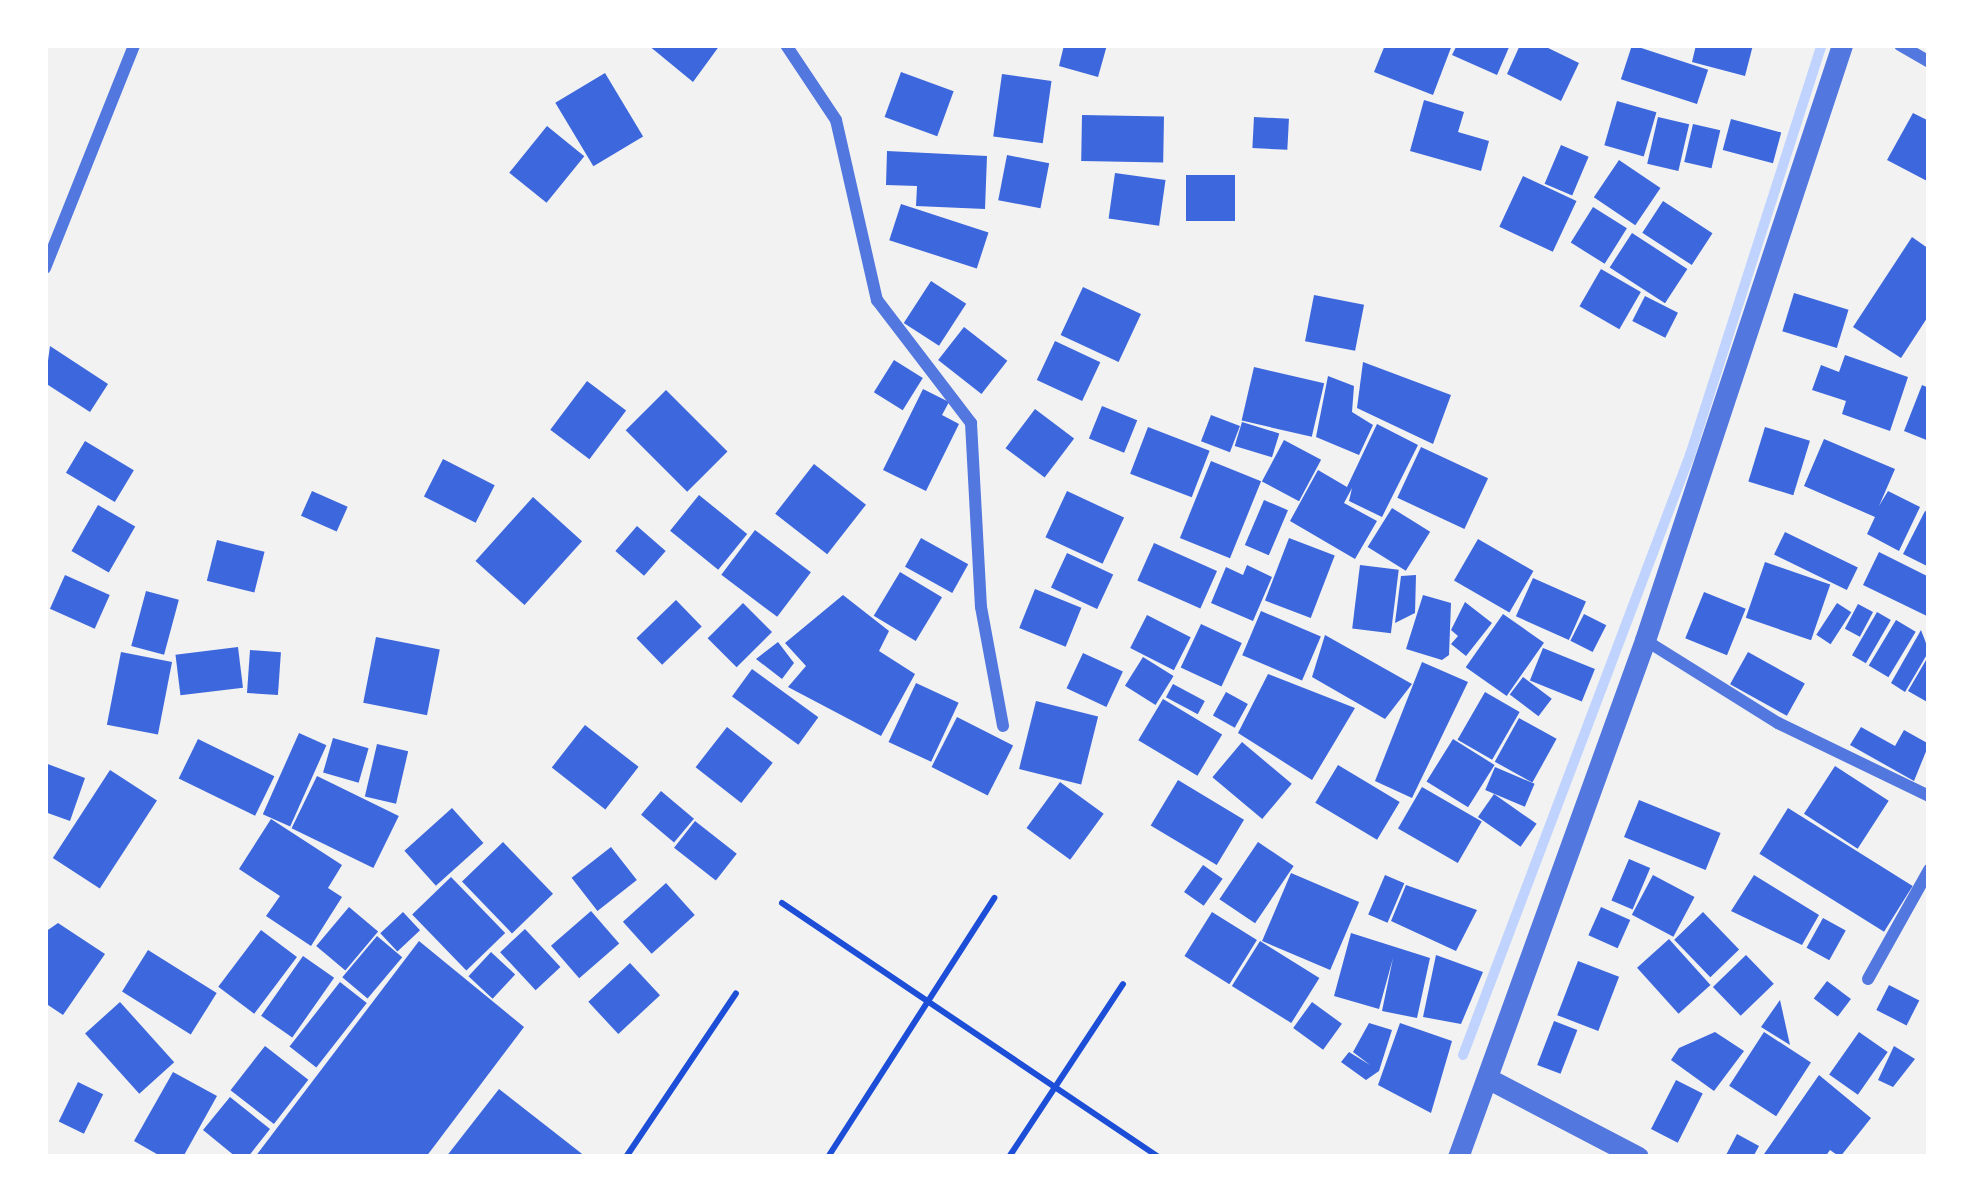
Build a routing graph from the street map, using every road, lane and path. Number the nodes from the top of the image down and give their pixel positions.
1 (134, 45) edge
2 (786, 45) edge
3 (1843, 45) edge
4 (1900, 45) edge
5 (1929, 62) edge
6 (45, 268) edge
7 (1645, 640) junction
8 (1003, 726) dead end
9 (1929, 796) edge
10 (1929, 870) edge
11 (994, 898) dead end
12 (782, 902) dead end
13 (1868, 979) dead end
14 (1123, 984) dead end
15 (736, 993) dead end
16 (926, 1000) junction
17 (1489, 1079) junction
18 (1054, 1088) junction
19 (626, 1157) edge
20 (828, 1157) edge
21 (1009, 1157) edge
22 (1158, 1157) edge
23 (1458, 1157) edge
24 (1638, 1157) edge

1 - 6 street
2 - 8 street
3 - 7 street
4 - 5 street
7 - 9 street
7 - 17 street
10 - 13 street
11 - 16 path
12 - 16 path
14 - 18 path
15 - 19 path
16 - 18 path
16 - 20 path
17 - 23 street
17 - 24 street
18 - 21 path
18 - 22 path

